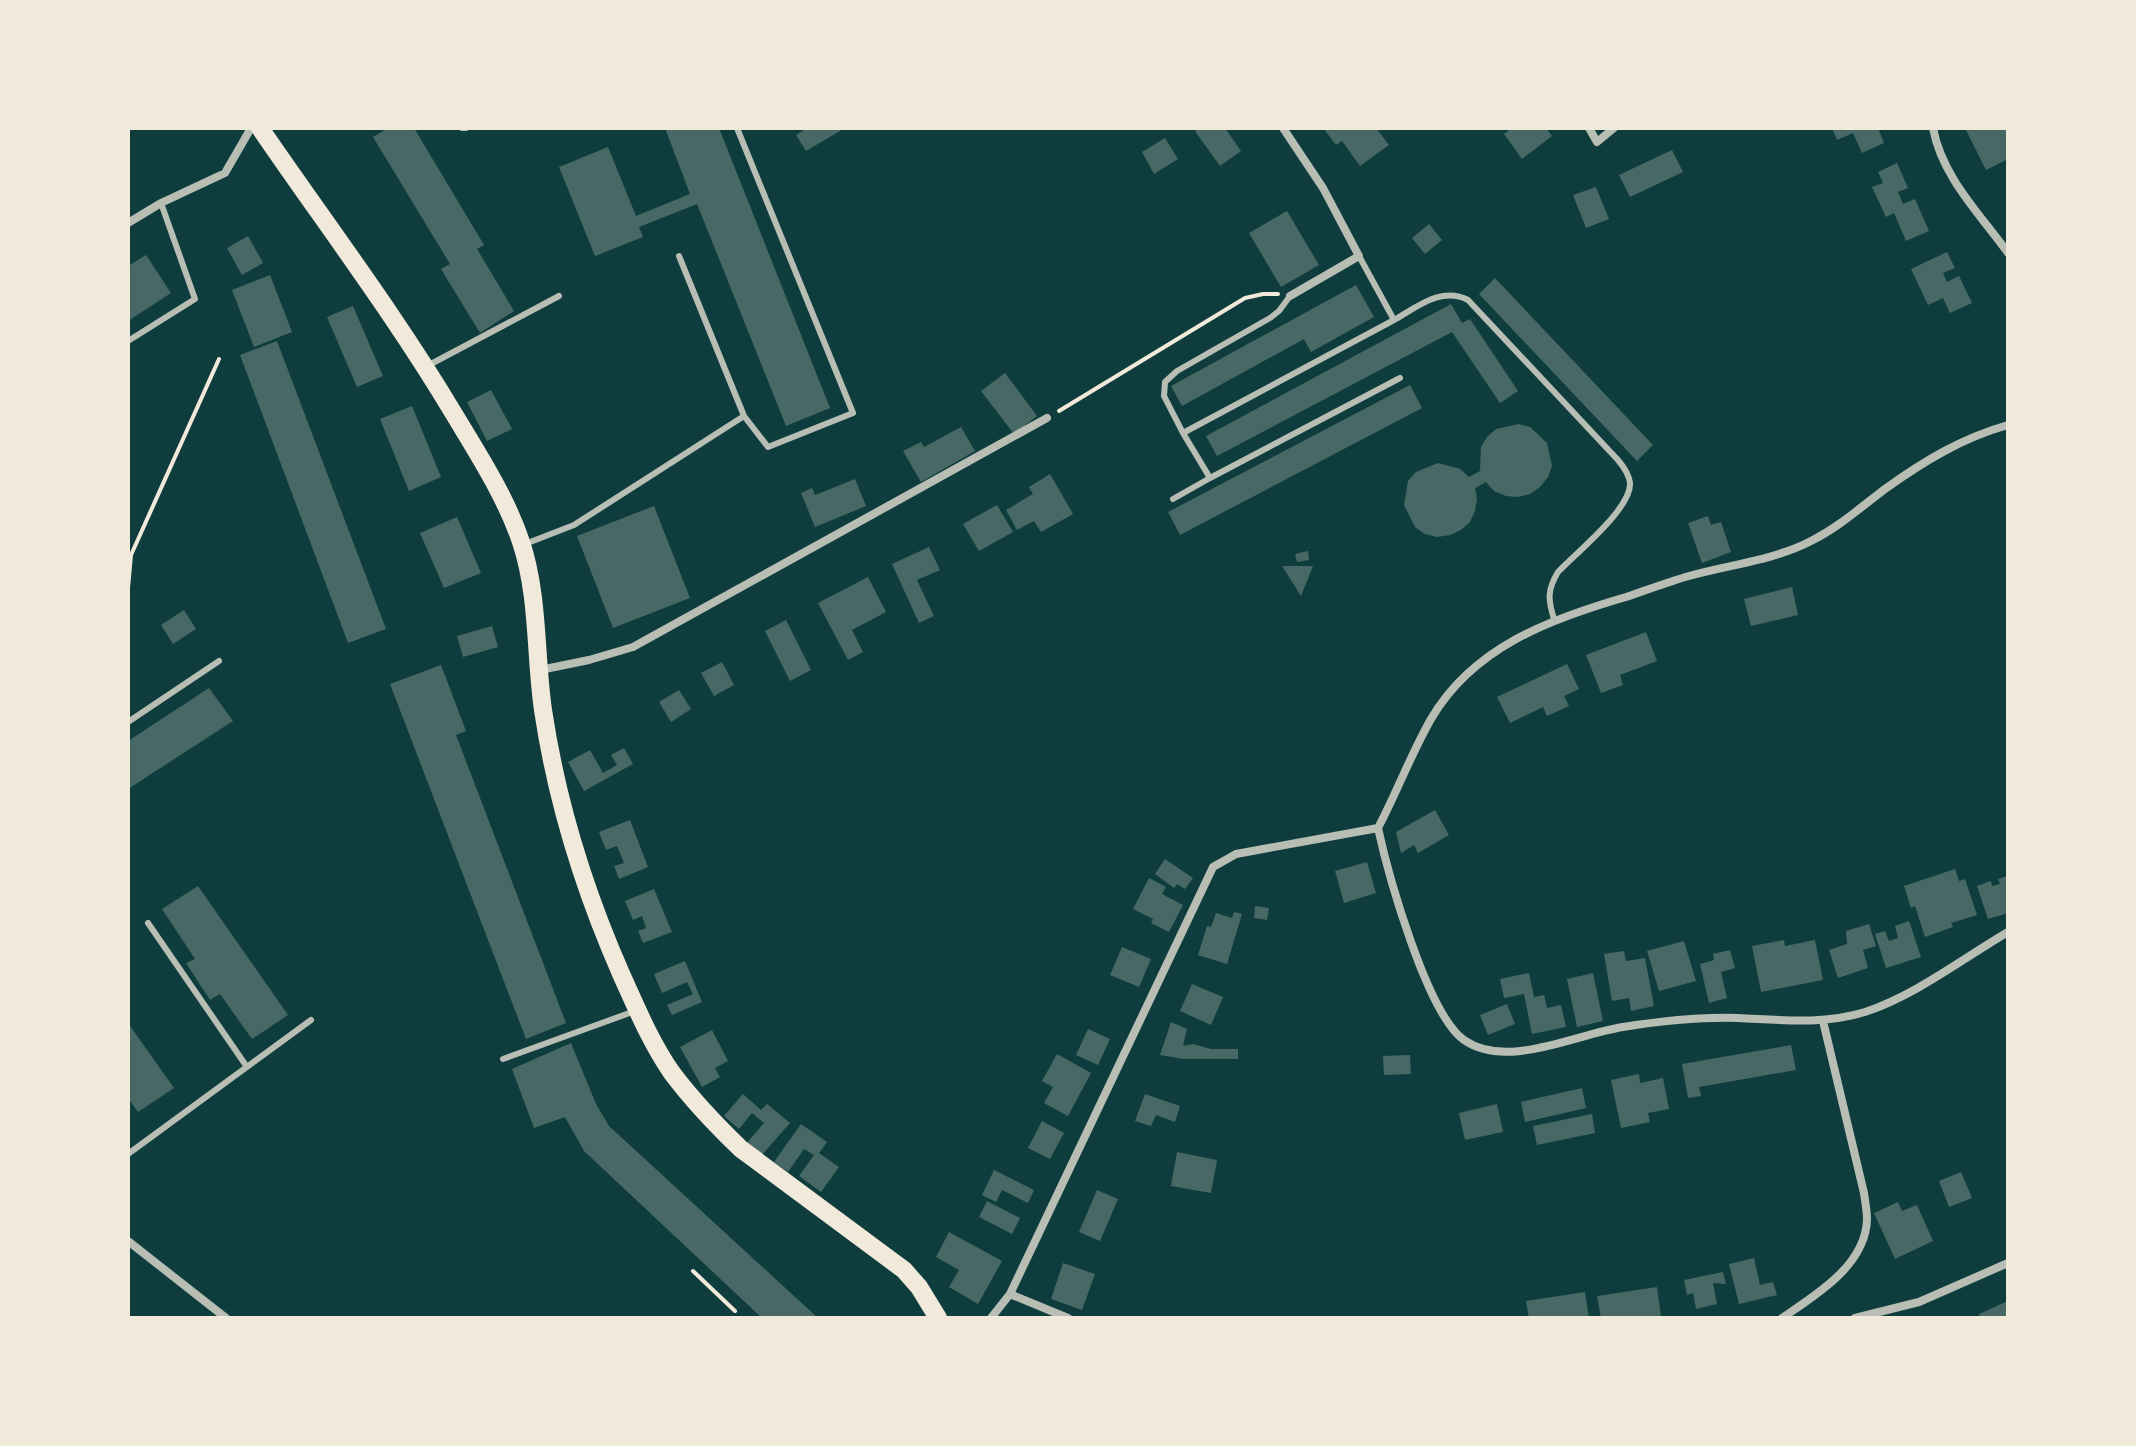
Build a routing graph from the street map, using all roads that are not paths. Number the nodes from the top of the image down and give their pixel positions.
1 (251, 128) edge
2 (260, 128) edge
3 (737, 128) edge
4 (1283, 128) edge
5 (1589, 128) edge
6 (1614, 128) edge
7 (1933, 128) edge
8 (161, 203) junction
9 (128, 223) edge
10 (2008, 253) edge
11 (679, 256) dead end
12 (1359, 256) junction
13 (559, 296) dead end
14 (1290, 296) joint
15 (1394, 320) junction
16 (128, 341) edge
17 (426, 367) junction
18 (1400, 378) dead end
19 (744, 416) junction
20 (1047, 418) road end
21 (2008, 425) edge
22 (1183, 433) junction
23 (1210, 478) junction
24 (1173, 499) dead end
25 (522, 545) junction
26 (1554, 619) junction
27 (219, 661) dead end
28 (540, 670) junction
29 (128, 722) edge
30 (1378, 828) junction
31 (148, 923) dead end
32 (2008, 932) edge
33 (637, 1010) junction
34 (311, 1020) dead end
35 (1823, 1021) junction
36 (503, 1059) dead end
37 (247, 1067) junction
38 (128, 1142) edge
39 (131, 1152) edge
40 (128, 1241) edge
41 (2008, 1263) edge
42 (1010, 1294) junction
43 (226, 1318) edge
44 (938, 1318) edge
45 (991, 1318) edge
46 (1068, 1318) edge
47 (1782, 1318) edge
48 (1855, 1318) edge

1 - 8 street
2 - 17 main road
3 - 19 lane
4 - 12 street
5 - 6 street
7 - 10 street
8 - 9 street
8 - 16 lane
11 - 19 lane
12 - 14 street
12 - 15 lane
13 - 17 lane
14 - 22 lane
15 - 22 lane
15 - 26 lane
17 - 25 main road
18 - 23 lane
19 - 25 lane
20 - 28 street
21 - 26 street
22 - 23 lane
23 - 24 lane
25 - 28 main road
26 - 30 street
27 - 29 lane
28 - 33 main road
30 - 35 street
30 - 42 street
31 - 37 lane
32 - 35 street
33 - 36 lane
33 - 44 main road
34 - 37 lane
35 - 47 street
37 - 39 lane
38 - 39 lane
40 - 43 street
41 - 48 street
42 - 45 street
42 - 46 street

